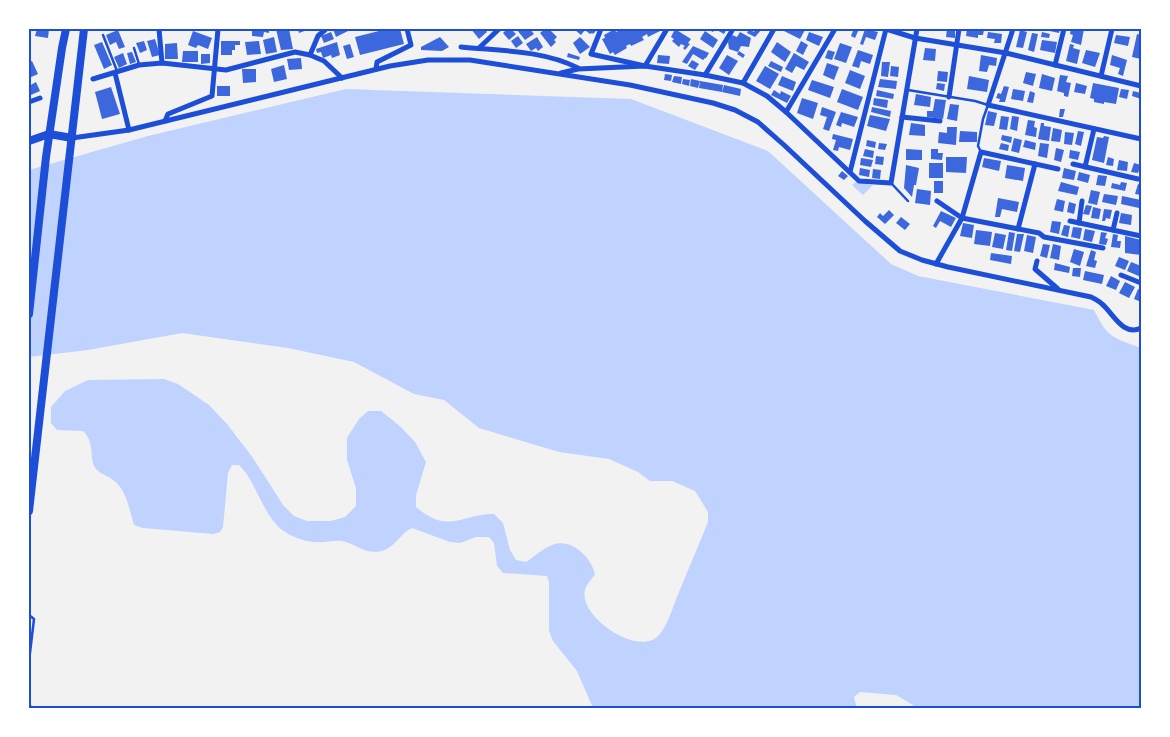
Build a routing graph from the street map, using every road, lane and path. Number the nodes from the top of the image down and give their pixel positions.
1 (66, 29) edge
2 (84, 29) edge
3 (158, 29) edge
4 (218, 29) edge
5 (326, 29) edge
6 (407, 29) edge
7 (499, 29) edge
8 (601, 29) edge
9 (667, 29) edge
10 (733, 29) edge
11 (774, 29) edge
12 (835, 29) edge
13 (886, 29) edge
14 (917, 29) edge
15 (960, 29) edge
16 (1013, 29) edge
17 (1064, 29) edge
18 (1112, 29) edge
19 (103, 35) dead end
20 (915, 38) junction
21 (957, 46) junction
22 (461, 47) dead end
23 (134, 48) dead end
24 (479, 48) junction
25 (1006, 53) junction
26 (310, 54) junction
27 (162, 63) junction
28 (139, 65) junction
29 (645, 66) junction
30 (1055, 66) junction
31 (214, 68) junction
32 (376, 69) junction
33 (578, 69) junction
34 (116, 73) junction
35 (559, 74) junction
36 (705, 75) junction
37 (1101, 76) junction
38 (342, 78) junction
39 (93, 79) dead end
40 (743, 83) junction
41 (1141, 86) edge
42 (907, 90) junction
43 (949, 97) junction
44 (40, 98) dead end
45 (29, 102) edge
46 (988, 105) junction
47 (786, 112) junction
48 (902, 117) junction
49 (165, 121) junction
50 (940, 121) dead end
51 (1094, 129) junction
52 (129, 130) junction
53 (49, 134) junction
54 (72, 138) junction
55 (1141, 139) edge
56 (29, 141) edge
57 (981, 152) junction
58 (1035, 164) junction
59 (1072, 164) dead end
60 (1086, 167) junction
61 (1058, 169) dead end
62 (850, 172) junction
63 (1138, 179) dead end
64 (891, 183) junction
65 (908, 201) dead end
66 (937, 201) dead end
67 (1082, 201) dead end
68 (1117, 213) dead end
69 (962, 218) junction
70 (1070, 221) dead end
71 (1079, 223) junction
72 (1018, 229) junction
73 (1114, 230) junction
74 (1141, 236) edge
75 (1103, 248) dead end
76 (1037, 260) dead end
77 (936, 264) junction
78 (1121, 275) dead end
79 (1141, 283) edge
80 (1060, 291) junction
81 (29, 314) edge
82 (1141, 328) edge
83 (29, 511) edge
84 (29, 615) edge
85 (29, 661) edge
86 (29, 703) edge
87 (31, 708) edge

1 - 53 main road
2 - 54 main road
3 - 27 street
4 - 31 street
5 - 26 street
6 - 32 street
7 - 24 street
8 - 29 street
9 - 29 street
10 - 36 street
11 - 40 street
12 - 47 street
13 - 20 street
13 - 62 street
14 - 20 street
15 - 21 street
16 - 25 street
17 - 30 street
18 - 37 street
19 - 34 lane
20 - 21 street
20 - 42 street
21 - 25 street
21 - 43 street
22 - 24 street
23 - 28 lane
24 - 33 street
25 - 30 street
25 - 46 street
26 - 31 street
26 - 38 street
27 - 28 street
27 - 31 street
28 - 34 street
29 - 33 street
29 - 36 street
30 - 37 street
31 - 49 street
32 - 35 street
32 - 38 street
33 - 35 street
34 - 39 street
34 - 52 street
35 - 77 street
36 - 40 street
37 - 41 street
38 - 49 street
40 - 47 street
42 - 43 lane
42 - 48 street
43 - 46 lane
44 - 45 street
46 - 51 street
46 - 57 lane
47 - 62 street
48 - 50 street
48 - 64 street
49 - 52 street
51 - 55 street
51 - 60 street
52 - 54 street
53 - 54 main road
53 - 56 main road
53 - 81 main road
54 - 83 main road
57 - 58 street
57 - 69 street
58 - 61 street
58 - 72 street
59 - 60 street
60 - 63 street
62 - 64 street
64 - 65 lane
66 - 69 street
67 - 71 street
68 - 73 street
69 - 72 street
69 - 77 street
70 - 71 street
71 - 73 street
72 - 75 street
73 - 74 street
76 - 80 street
77 - 80 street
78 - 79 street
80 - 82 street
84 - 85 lane
86 - 87 lane

